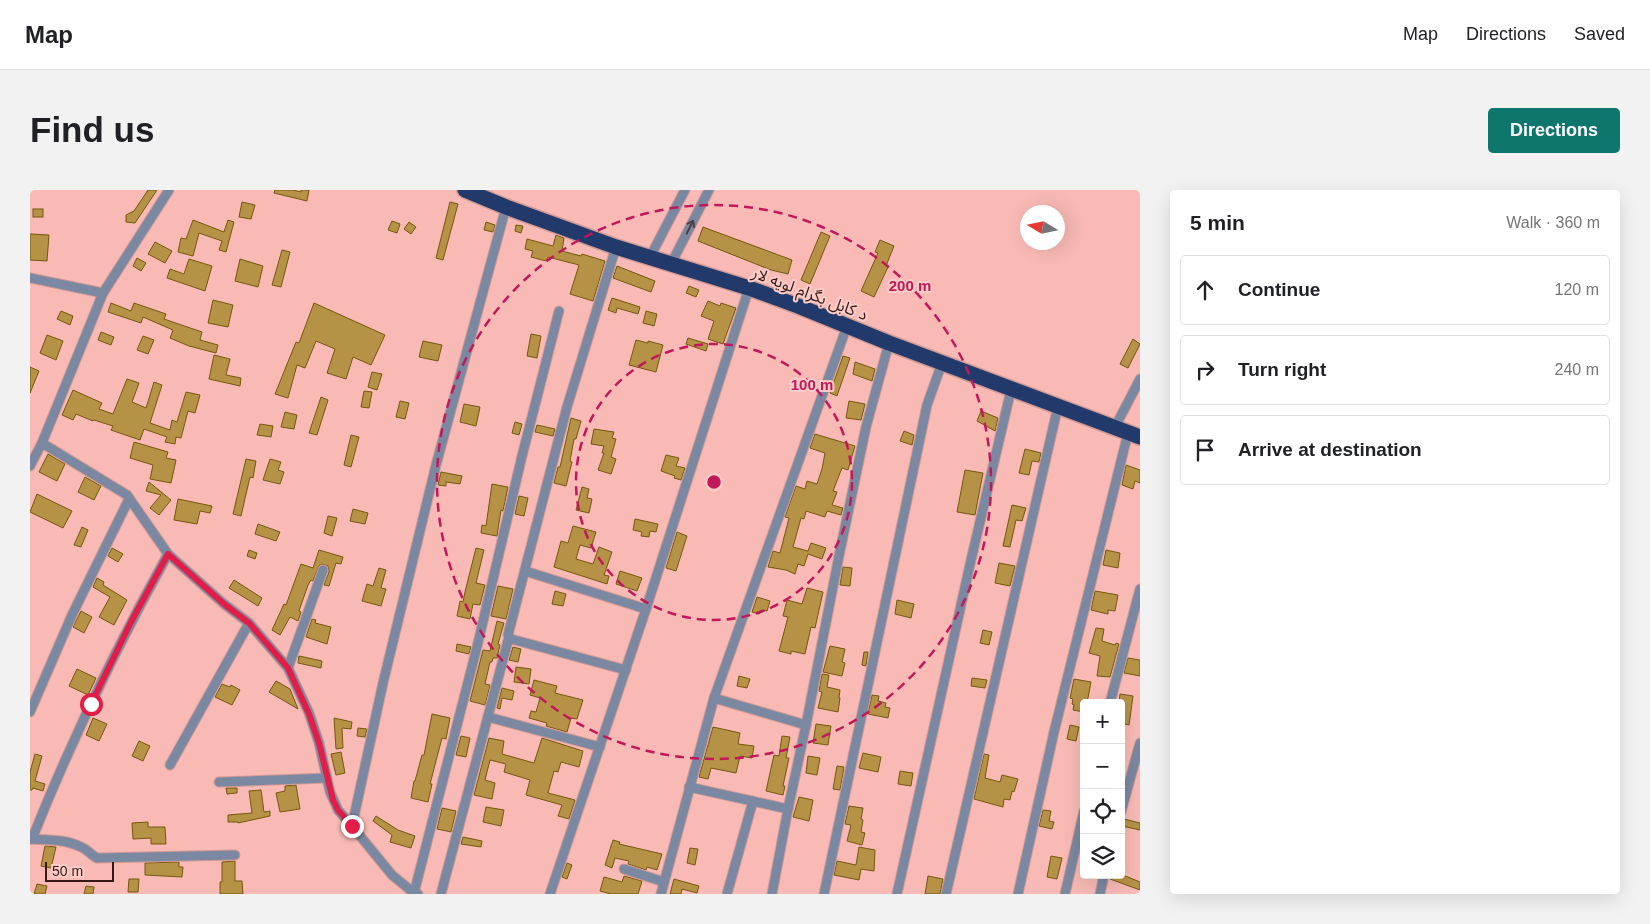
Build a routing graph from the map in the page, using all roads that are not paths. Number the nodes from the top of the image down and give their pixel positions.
1 (170, 190) edge
2 (465, 190) edge
3 (685, 190) edge
4 (709, 190) edge
5 (506, 207) junction
6 (616, 246) junction
7 (650, 257) junction
8 (671, 264) junction
9 (31, 281) edge
10 (749, 288) junction
11 (104, 293) junction
12 (559, 311) dead end
13 (847, 326) junction
14 (889, 343) junction
15 (942, 363) junction
16 (1140, 379) edge
17 (1011, 390) junction
18 (1058, 406) junction
19 (1128, 433) edge
20 (42, 444) junction
21 (33, 452) edge
22 (30, 466) edge
23 (129, 499) junction
24 (168, 554) junction
25 (323, 570) dead end
26 (525, 571) junction
27 (1140, 588) edge
28 (646, 609) junction
29 (249, 623) junction
30 (509, 637) junction
31 (288, 668) junction
32 (626, 670) junction
33 (714, 698) junction
34 (1111, 699) edge
35 (30, 712) edge
36 (488, 717) junction
37 (806, 725) junction
38 (1140, 743) edge
39 (600, 747) junction
40 (170, 765) dead end
41 (327, 778) junction
42 (219, 782) dead end
43 (689, 787) junction
44 (1125, 797) edge
45 (753, 801) junction
46 (788, 809) junction
47 (352, 826) junction
48 (1080, 828) edge
49 (31, 839) edge
50 (235, 855) dead end
51 (624, 869) dead end
52 (1103, 879) edge
53 (664, 882) junction
54 (416, 893) edge
55 (441, 894) edge
56 (550, 894) edge
57 (661, 894) edge
58 (727, 894) edge
59 (772, 894) edge
60 (824, 894) edge
61 (896, 894) edge
62 (946, 894) edge
63 (1018, 894) edge
64 (1064, 894) edge
65 (1100, 894) edge

1 - 11 street
2 - 5 highway, د کابل بگرام لویه لار
3 - 7 street
8 -> 4 street
5 - 6 highway, د کابل بگرام لویه لار
5 - 47 street
6 - 7 highway, د کابل بگرام لویه لار
6 - 26 street
7 - 8 highway, د کابل بگرام لویه لار
8 - 10 highway, د کابل بگرام لویه لار
9 - 11 street
10 - 13 highway, د کابل بگرام لویه لار
10 - 28 street
11 - 20 street
12 - 54 street
13 - 14 highway, د کابل بگرام لویه لار
13 - 33 street
14 - 15 highway, د کابل بگرام لویه لار
14 - 37 street
15 - 17 highway, د کابل بگرام لویه لار
15 - 60 street
16 - 19 street
17 - 18 highway, د کابل بگرام لویه لار
17 - 61 street
18 - 19 highway, د کابل بگرام لویه لار
18 - 62 street
19 - 63 street
20 - 21 street
20 - 23 street
21 - 22 street
23 - 24 street
23 - 35 street
24 - 29 street
24 - 49 street
25 - 31 street
26 - 28 street
26 - 30 street
27 - 34 street
28 - 32 street
29 - 31 street
29 - 40 street
30 - 32 street
30 - 36 street
31 - 41 street
32 - 39 street
33 - 37 street
33 - 43 street
36 - 39 street
36 - 55 street
37 - 46 street
38 - 44 street
39 - 56 street
41 - 42 street
41 - 47 street
43 - 45 street
43 - 53 street
45 - 46 street
45 - 58 street
46 - 59 street
47 - 54 street
48 - 64 street
49 - 50 street
51 - 53 street
52 - 65 street
53 - 57 street

